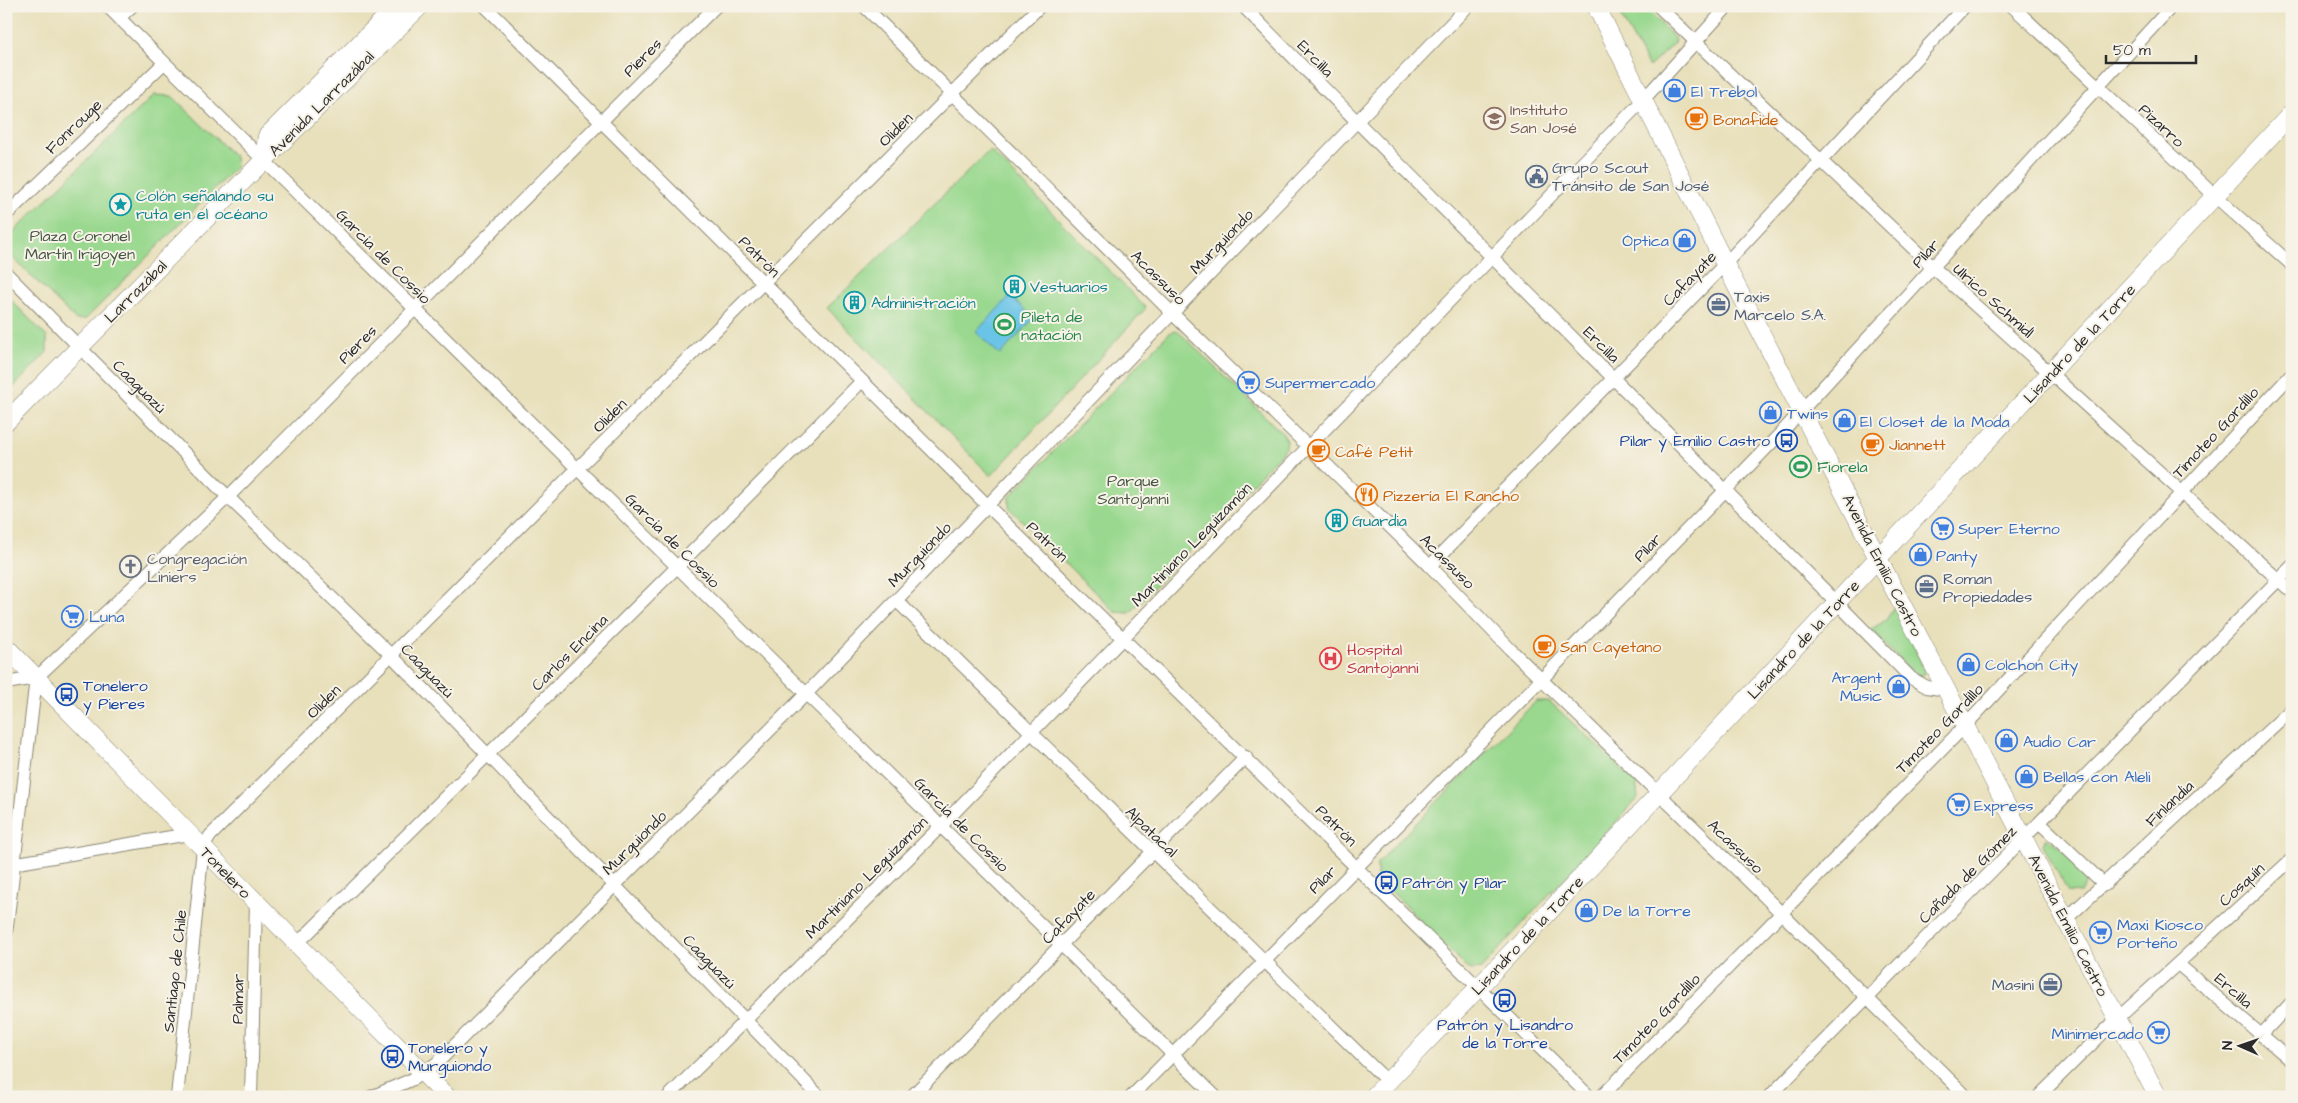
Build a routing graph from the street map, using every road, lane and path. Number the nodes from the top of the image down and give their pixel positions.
1 (107, 6) edge
2 (132, 6) edge
3 (397, 6) edge
4 (420, 6) edge
5 (485, 6) edge
6 (716, 6) edge
7 (864, 6) edge
8 (1040, 6) edge
9 (1243, 6) edge
10 (1468, 6) edge
11 (1596, 6) edge
12 (1658, 6) edge
13 (1728, 6) edge
14 (1965, 6) edge
15 (2012, 6) edge
16 (2172, 6) edge
17 (120, 18) junction
18 (1696, 42) junction
19 (164, 63) junction
20 (2097, 87) junction
21 (953, 93) junction
22 (1644, 99) junction
23 (2292, 113) edge
24 (601, 121) junction
25 (1357, 122) junction
26 (264, 160) junction
27 (1820, 162) junction
28 (2215, 196) junction
29 (6, 215) edge
30 (1492, 257) junction
31 (1726, 264) junction
32 (2292, 265) edge
33 (1934, 268) junction
34 (6, 273) edge
35 (764, 283) junction
36 (415, 309) junction
37 (1173, 314) junction
38 (79, 347) junction
39 (2052, 373) junction
40 (2292, 374) edge
41 (1614, 379) junction
42 (862, 381) junction
43 (1802, 410) junction
44 (6, 422) edge
45 (1308, 446) junction
46 (578, 469) junction
47 (1726, 489) junction
48 (2181, 492) junction
49 (228, 497) junction
50 (988, 506) junction
51 (1879, 557) junction
52 (1430, 566) junction
53 (2292, 566) edge
54 (677, 567) junction
55 (2278, 580) junction
56 (2292, 592) edge
57 (897, 601) junction
58 (1837, 602) junction
59 (1123, 638) junction
60 (6, 647) edge
61 (392, 656) junction
62 (36, 678) junction
63 (1542, 679) junction
64 (6, 683) edge
65 (1947, 690) junction
66 (806, 694) junction
67 (2292, 709) edge
68 (1965, 726) junction
69 (1030, 733) junction
70 (488, 755) junction
71 (1246, 757) junction
72 (1658, 794) junction
73 (2040, 823) junction
74 (941, 826) junction
75 (189, 834) junction
76 (2025, 838) junction
77 (203, 848) junction
78 (1152, 854) junction
79 (11, 864) edge
80 (2289, 866) edge
81 (1356, 868) junction
82 (614, 884) junction
83 (2105, 885) junction
84 (256, 902) junction
85 (1781, 913) junction
86 (2066, 919) junction
87 (6, 934) edge
88 (297, 944) junction
89 (1062, 946) junction
90 (1265, 960) junction
91 (2178, 964) junction
92 (1478, 988) junction
93 (1866, 998) junction
94 (2292, 1002) edge
95 (2117, 1019) junction
96 (744, 1020) junction
97 (2261, 1035) junction
98 (1173, 1055) junction
99 (2292, 1061) edge
100 (424, 1074) junction
101 (1387, 1082) junction
102 (443, 1095) edge
103 (177, 1097) edge
104 (251, 1097) edge
105 (371, 1097) edge
106 (668, 1097) edge
107 (820, 1097) edge
108 (911, 1097) edge
109 (1131, 1097) edge
110 (1216, 1097) edge
111 (1373, 1097) edge
112 (1590, 1097) edge
113 (1601, 1097) edge
114 (1769, 1097) edge
115 (1966, 1097) edge
116 (2038, 1097) edge
117 (2158, 1097) edge

1 - 17 street, García de Cossio
2 - 17 street
3 - 26 street, Avenida Larrazábal
4 - 26 street, Avenida Larrazábal
5 - 24 street, Patrón
6 - 24 street, Pieres
7 - 21 street, Acassuso
8 - 21 street, Oliden
9 - 25 street, Ercilla
10 - 25 street, Murguiondo
11 - 22 street, Avenida Emilio Castro
12 - 18 street, Ulrico Schmidl
13 - 18 street, Martiniano Leguizamón
14 - 27 street, Cafayate
15 - 20 street, Pizarro
16 - 20 street, Pilar
17 - 19 street, García de Cossio
18 - 22 street, Martiniano Leguizamón
18 - 27 street, Ulrico Schmidl
19 - 26 street, García de Cossio
19 - 29 street, Fonrouge
20 - 28 street, Pizarro
20 - 33 street, Pilar
21 - 35 street, Oliden
21 - 37 street, Acassuso
22 - 30 street, Martiniano Leguizamón
22 - 31 street, Avenida Emilio Castro
23 - 28 street, Lisandro de la Torre
24 - 35 street, Patrón
24 - 36 street, Pieres
25 - 30 street, Ercilla
25 - 37 street, Murguiondo
26 - 36 street, García de Cossio
26 - 38 street, Larrazábal
27 - 31 street, Cafayate
27 - 33 street, Ulrico Schmidl
28 - 32 street, Pizarro
28 - 39 street, Lisandro de la Torre
30 - 41 street, Ercilla
30 - 45 street, Martiniano Leguizamón
31 - 41 street, Cafayate
31 - 43 street, Avenida Emilio Castro
33 - 39 street, Ulrico Schmidl
33 - 43 street, Pilar
34 - 38 street, Caaguazú
35 - 42 street, Patrón
35 - 46 street, Oliden
36 - 46 street, García de Cossio
36 - 49 street, Pieres
37 - 45 street, Acassuso
37 - 50 street, Murguiondo
38 - 44 street, Larrazábal
38 - 49 street, Caaguazú
39 - 48 street, Ulrico Schmidl
39 - 51 street, Lisandro de la Torre
40 - 48 street, Timoteo Gordillo
41 - 47 street, Ercilla
41 - 52 street, Cafayate
42 - 50 street, Patrón
42 - 54 street, Carlos Encina
43 - 47 street, Pilar
43 - 51 street, Avenida Emilio Castro
45 - 52 street, Acassuso
45 - 59 street, Martiniano Leguizamón
46 - 54 street, García de Cossio
46 - 61 street, Oliden
47 - 58 street, Ercilla
47 - 63 street, Pilar
48 - 55 street, Ulrico Schmidl
48 - 68 street, Timoteo Gordillo
49 - 61 street, Caaguazú
49 - 62 street, Pieres
50 - 57 street, Murguiondo
50 - 59 street, Patrón
51 - 58 street, Lisandro de la Torre
51 - 65 street, Avenida Emilio Castro
52 - 63 street, Acassuso
53 - 55 street, Cañada de Gómez
54 - 66 street, García de Cossio
54 - 70 street, Carlos Encina
55 - 56 street, Ulrico Schmidl
55 - 73 street, Cañada de Gómez
57 - 66 street, Murguiondo
57 - 69 street, Alpatacal
58 - 65 street, Ercilla
58 - 72 street, Lisandro de la Torre
59 - 69 street, Martiniano Leguizamón
59 - 71 street, Patrón
60 - 62 street, Tonelero
61 - 70 street, Caaguazú
61 - 77 street, Oliden
62 - 64 street
62 - 75 street, Tonelero
62 - 79 street
63 - 72 street, Acassuso
63 - 81 street, Pilar
65 - 68 street, Avenida Emilio Castro
66 - 74 street, García de Cossio
66 - 82 street, Murguiondo
67 - 83 street, Finlandia
68 - 76 street, Avenida Emilio Castro
68 - 85 street, Timoteo Gordillo
69 - 74 street, Martiniano Leguizamón
69 - 78 street, Alpatacal
70 - 82 street, Caaguazú
70 - 88 street, Carlos Encina
71 - 78 street, Cafayate
71 - 81 street, Patrón
72 - 85 street, Acassuso
72 - 92 street, Lisandro de la Torre
73 - 76 street, Cañada de Gómez
73 - 83 street
74 - 89 street, García de Cossio
74 - 96 street, Martiniano Leguizamón
75 - 77 street, Tonelero
75 - 79 street
76 - 86 street, Avenida Emilio Castro
76 - 93 street, Cañada de Gómez
77 - 84 street, Tonelero
77 - 103 street, Santiago de Chile
78 - 89 street, Cafayate
78 - 90 street, Alpatacal
79 - 87 street
80 - 91 street, Cosquín
81 - 90 street, Pilar
81 - 92 street, Patrón
82 - 96 street, Caaguazú
82 - 100 street, Murguiondo
83 - 86 street, Finlandia
84 - 88 street, Tonelero
84 - 104 street, Palmar
85 - 93 street, Acassuso
85 - 113 street, Timoteo Gordillo
86 - 95 street, Avenida Emilio Castro
88 - 100 street, Tonelero
89 - 98 street, García de Cossio
89 - 108 street, Cafayate
90 - 98 street, Pilar
90 - 101 street, Alpatacal
91 - 95 street, Cosquín
91 - 97 street, Ercilla
92 - 101 street, Lisandro de la Torre
92 - 112 street, Patrón
93 - 114 street, Cañada de Gómez
93 - 115 street, Acassuso
94 - 97 street
95 - 116 street, Cosquín
95 - 117 street, Avenida Emilio Castro
96 - 106 street, Martiniano Leguizamón
96 - 107 street, Caaguazú
97 - 99 street, Ercilla
98 - 109 street, Pilar
98 - 110 street, García de Cossio
100 - 102 street, Tonelero
100 - 105 street, Murguiondo
101 - 111 street, Lisandro de la Torre

